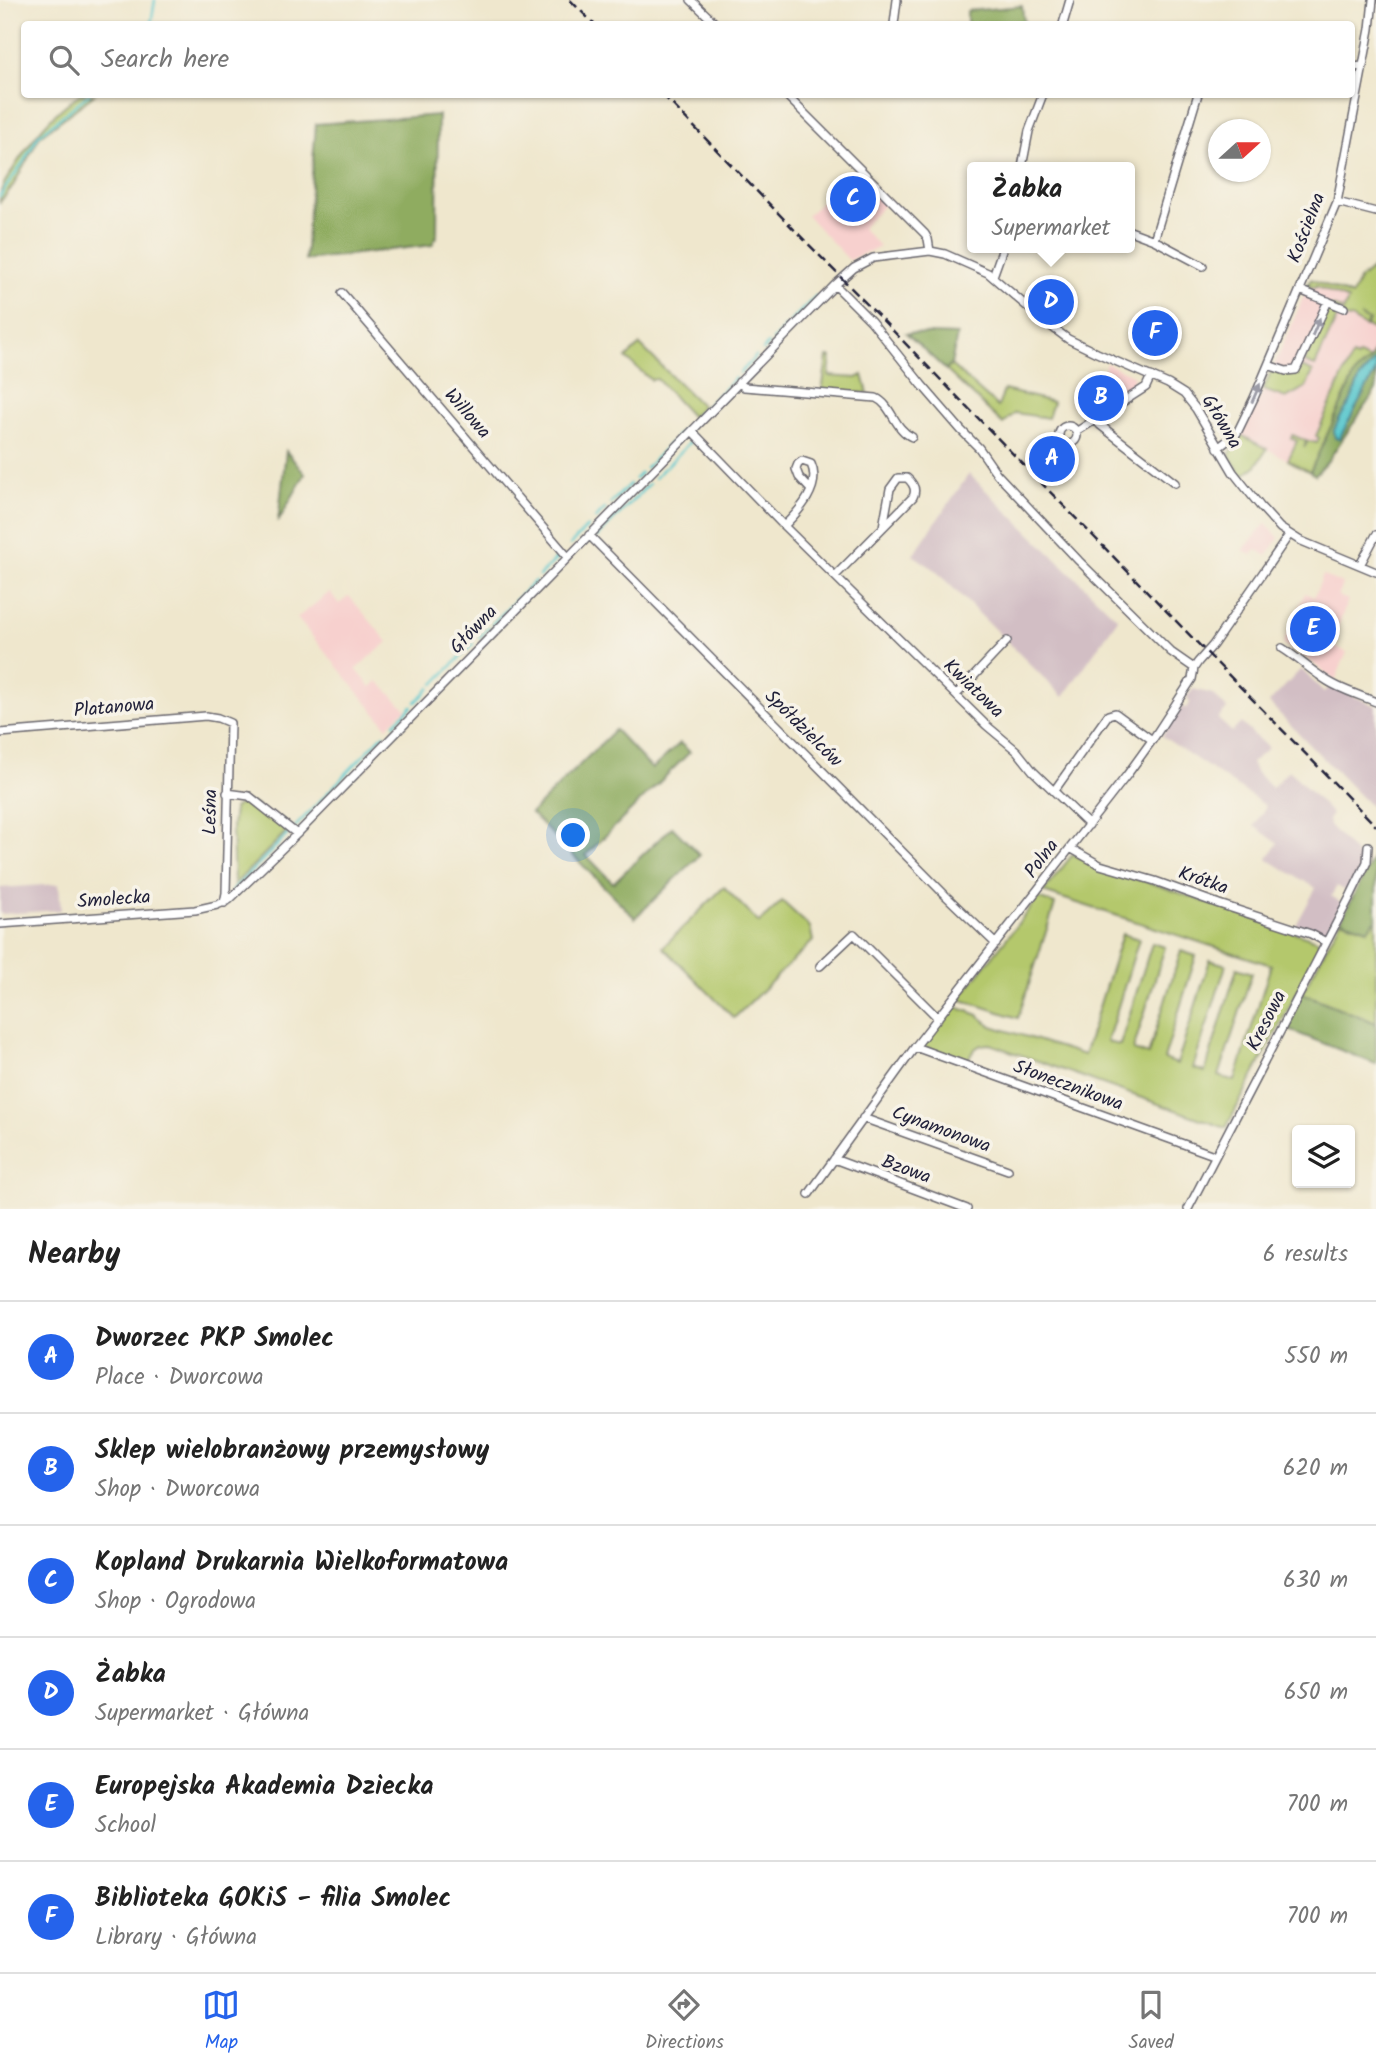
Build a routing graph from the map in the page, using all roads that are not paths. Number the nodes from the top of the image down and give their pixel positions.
1 (691, 0) edge
2 (897, 0) edge
3 (1070, 0) edge
4 (1373, 0) edge
5 (713, 21) edge
6 (894, 21) edge
7 (1064, 21) edge
8 (1363, 66) junction
9 (1355, 67) edge
10 (789, 98) edge
11 (1041, 98) edge
12 (1197, 98) edge
13 (1023, 162) edge
14 (1337, 202) junction
15 (1376, 212) edge
16 (1135, 233) edge
17 (1154, 240) junction
18 (930, 251) junction
19 (1001, 253) edge
20 (1203, 266) dead end
21 (993, 276) junction
22 (835, 285) junction
23 (1300, 290) junction
24 (342, 293) dead end
25 (1328, 301) junction
26 (1344, 308) dead end
27 (1268, 365) junction
28 (1151, 376) junction
29 (739, 382) junction
30 (1096, 420) junction
31 (692, 431) junction
32 (1076, 432) dead end
33 (912, 438) dead end
34 (1219, 448) junction
35 (1175, 483) dead end
36 (810, 489) dead end
37 (784, 526) junction
38 (883, 527) junction
39 (589, 535) junction
40 (1289, 535) junction
41 (1376, 535) edge
42 (568, 557) junction
43 (1360, 565) junction
44 (1376, 572) edge
45 (835, 576) junction
46 (1007, 641) dead end
47 (1282, 648) dead end
48 (1194, 668) junction
49 (956, 695) junction
50 (1376, 702) edge
51 (230, 723) joint
52 (0, 733) edge
53 (1152, 740) junction
54 (1054, 791) junction
55 (227, 793) junction
56 (1088, 825) junction
57 (297, 834) junction
58 (1368, 846) dead end
59 (1070, 848) junction
60 (227, 901) junction
61 (0, 924) edge
62 (1326, 942) junction
63 (996, 944) junction
64 (820, 966) dead end
65 (938, 1018) junction
66 (915, 1046) junction
67 (863, 1118) junction
68 (1211, 1154) dead end
69 (834, 1159) junction
70 (1008, 1170) dead end
71 (809, 1194) dead end
72 (967, 1209) edge
73 (1188, 1209) edge

1 - 5 street
2 - 6 street
3 - 7 street
4 - 8 street, Kościelna
8 - 9 street
8 - 14 street, Kościelna
10 - 18 street
11 - 13 street
12 - 17 street
14 - 15 street
14 - 23 street, Kościelna
16 - 17 street
17 - 20 street
18 - 21 street, Główna
18 - 22 street, Główna
19 - 21 street
21 - 28 street, Główna
22 - 29 street, Główna
22 - 48 street
23 - 25 street
23 - 27 street, Kościelna
24 - 42 street, Willowa
25 - 26 street
27 -> 25 street
34 -> 27 street, Kościelna
28 - 30 street
28 - 34 street, Główna
29 - 31 street, Główna
29 - 33 street
30 - 32 street
30 - 35 street
31 - 37 street, Kwiatowa
31 - 39 street, Główna
34 - 40 street, Główna
36 - 37 street
37 - 45 street, Kwiatowa
38 - 38 street
38 - 45 street
39 - 42 street, Główna
39 - 63 street, Spółdzielców
40 - 43 street, Główna
40 - 48 street, Polna
41 - 43 street
42 - 57 street, Główna
43 - 44 street, Główna
45 - 49 street, Kwiatowa
46 - 49 street
47 - 50 street
48 - 53 street, Polna
49 - 54 street, Kwiatowa
51 - 52 street, Platanowa
51 - 55 street, Leśna
53 - 54 street
53 - 56 street, Polna
54 - 56 street, Kwiatowa
55 - 57 street
55 - 60 street, Leśna
56 - 59 street, Polna
57 - 60 street, Główna
58 - 62 street, Kresowa
59 - 62 street, Krótka
59 - 63 street, Polna
60 - 61 street, Smolecka
62 - 73 street, Kresowa
63 - 65 street, Polna
64 - 65 street
65 - 66 street, Polna
66 - 67 street, Polna
66 - 68 street, Słonecznikowa
67 - 69 street, Polna
67 - 70 street, Cynamonowa
69 - 71 street, Polna
69 - 72 street, Bzowa

